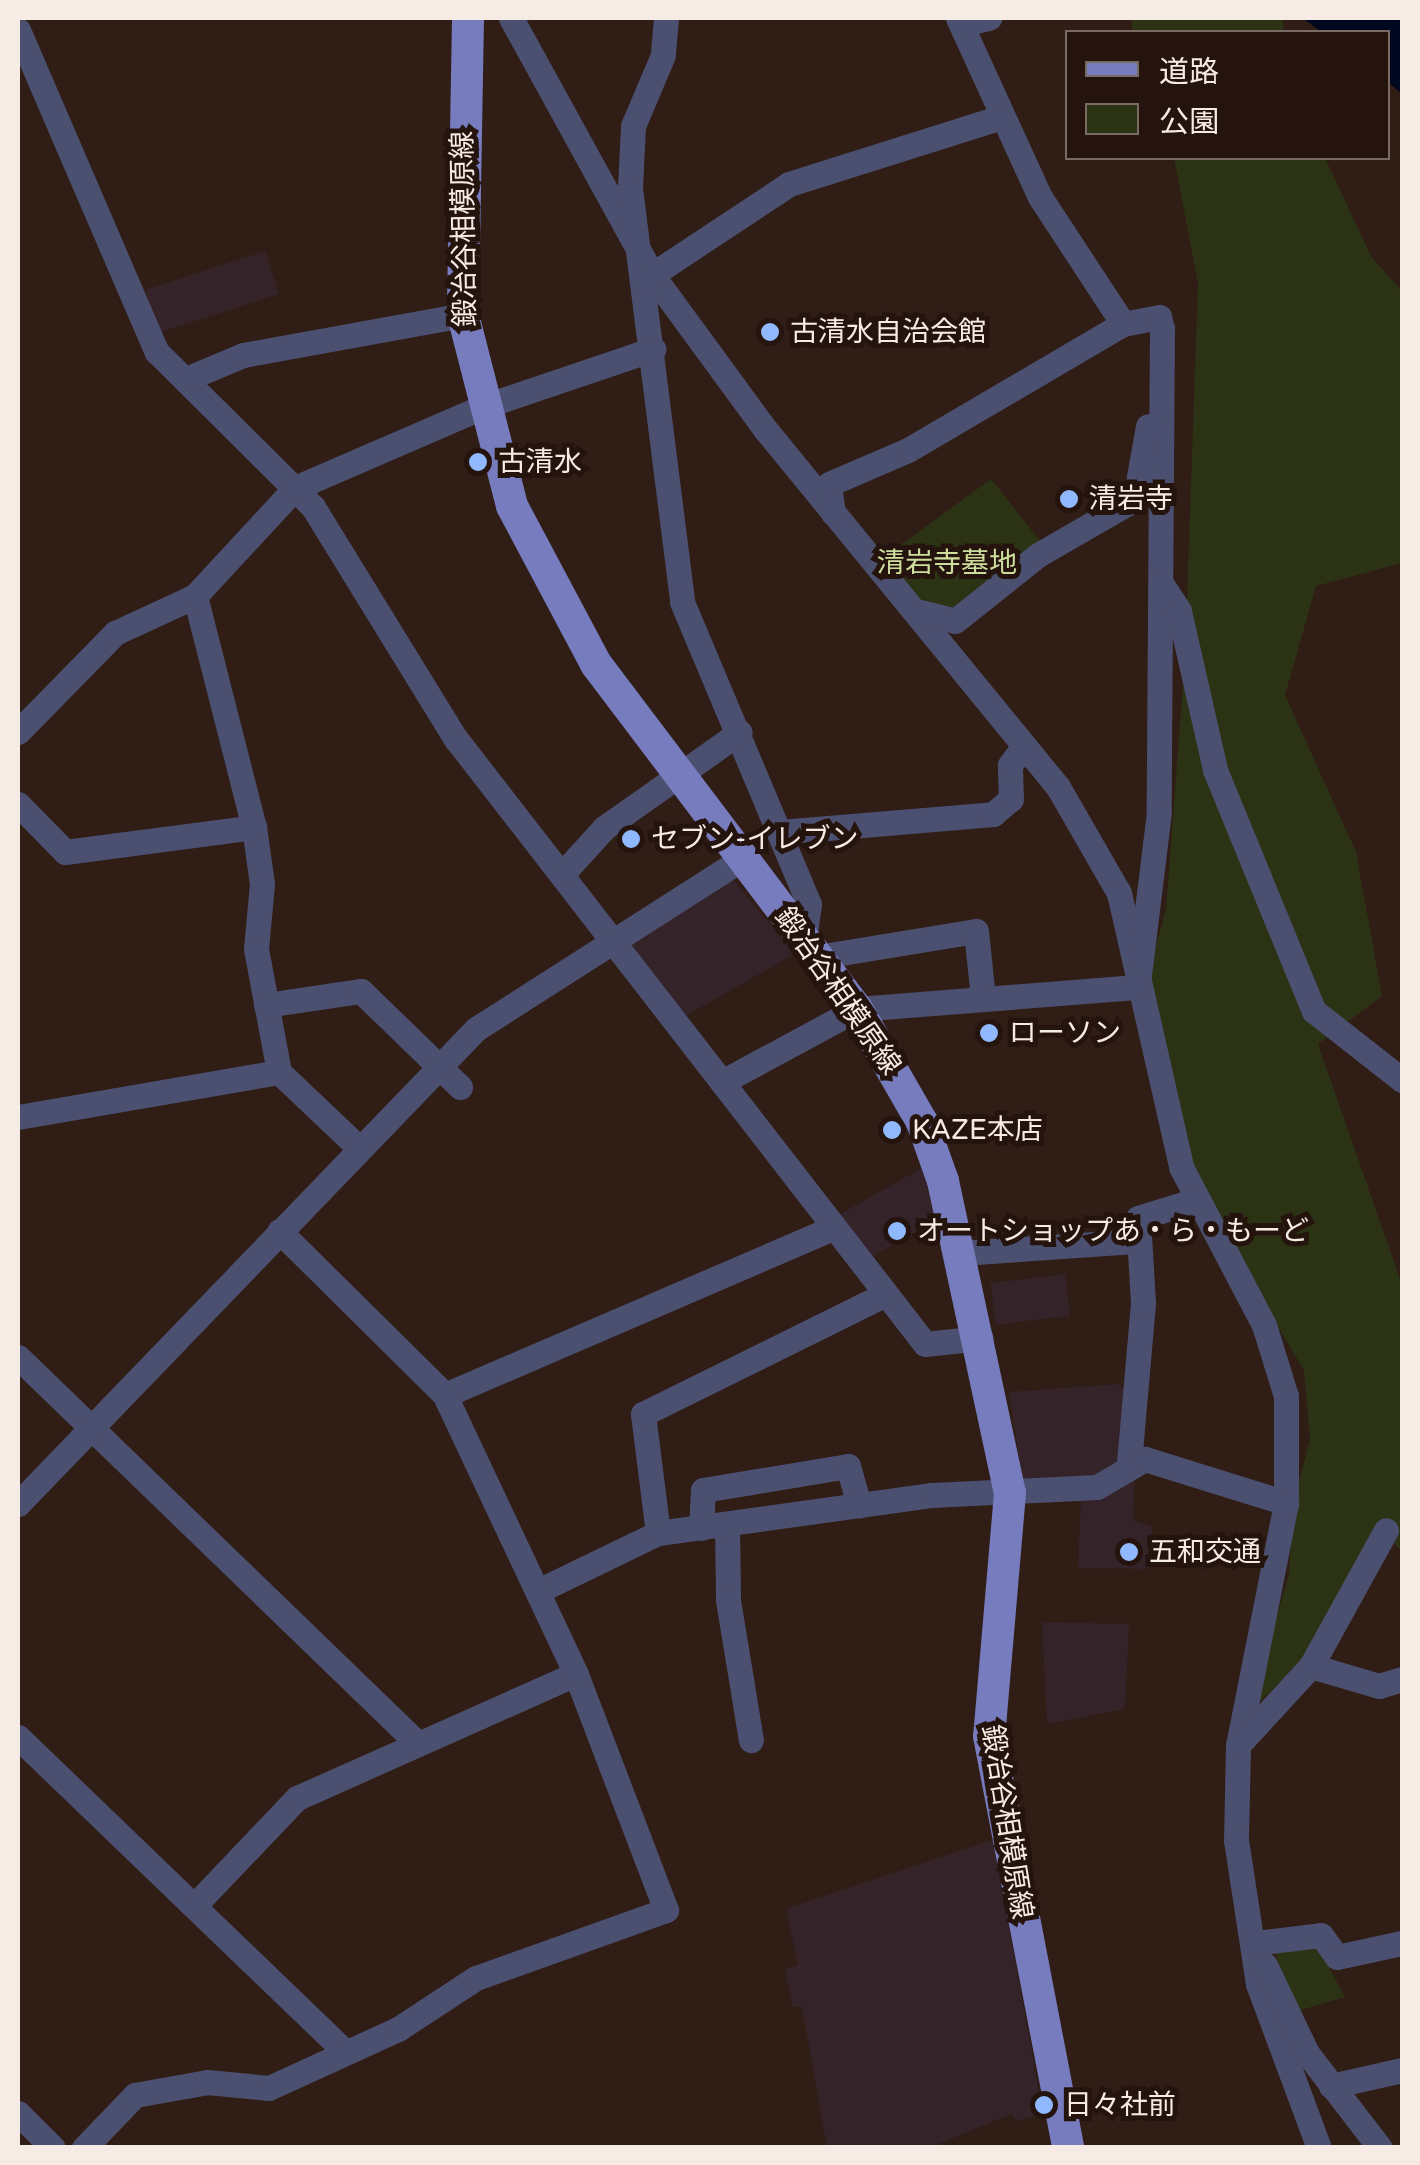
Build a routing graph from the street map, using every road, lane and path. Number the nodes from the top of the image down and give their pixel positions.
1 (468, 18) edge
2 (511, 18) edge
3 (666, 18) edge
4 (989, 18) edge
5 (960, 20) edge
6 (18, 30) edge
7 (1001, 117) junction
8 (637, 250) junction
9 (648, 278) junction
10 (463, 315) junction
11 (1123, 324) junction
12 (654, 349) junction
13 (186, 380) junction
14 (1164, 400) junction
15 (482, 407) junction
16 (296, 488) junction
17 (833, 513) junction
18 (1161, 584) junction
19 (195, 596) junction
20 (920, 612) junction
21 (18, 732) edge
22 (740, 732) junction
23 (1023, 747) junction
24 (682, 779) junction
25 (18, 804) edge
26 (254, 827) junction
27 (780, 832) junction
28 (742, 859) junction
29 (565, 871) junction
30 (612, 941) junction
31 (811, 948) junction
32 (1136, 987) junction
33 (983, 998) junction
34 (266, 1006) junction
35 (857, 1010) junction
36 (438, 1066) junction
37 (279, 1072) junction
38 (1402, 1080) edge
39 (722, 1082) junction
40 (460, 1087) dead end
41 (18, 1117) edge
42 (358, 1148) junction
43 (1196, 1200) junction
44 (830, 1228) junction
45 (279, 1232) junction
46 (1140, 1241) junction
47 (961, 1253) junction
48 (884, 1294) junction
49 (980, 1338) junction
50 (18, 1358) edge
51 (445, 1394) junction
52 (90, 1428) junction
53 (1129, 1463) junction
54 (1010, 1492) junction
55 (1286, 1503) junction
56 (18, 1504) edge
57 (859, 1505) junction
58 (714, 1526) junction
59 (1386, 1530) dead end
60 (658, 1533) junction
61 (538, 1591) junction
62 (1311, 1666) junction
63 (576, 1674) junction
64 (1402, 1679) edge
65 (18, 1737) edge
66 (414, 1740) junction
67 (750, 1740) dead end
68 (1238, 1744) junction
69 (194, 1906) junction
70 (1255, 1942) junction
71 (1402, 1943) edge
72 (344, 2051) junction
73 (1402, 2070) edge
74 (1330, 2084) junction
75 (1294, 2094) junction
76 (18, 2113) edge
77 (53, 2148) edge
78 (84, 2148) edge
79 (1068, 2148) edge
80 (1318, 2148) edge
81 (1380, 2148) edge

1 - 10 main road, 鍛冶谷相模原線
2 - 8 street
3 - 8 street
4 - 5 street
5 - 7 street
6 - 13 street
7 - 9 street
7 - 11 street
8 - 9 street
9 - 12 street
9 - 17 street
10 - 13 street
10 - 15 main road, 鍛冶谷相模原線
11 - 14 street
11 - 17 street
12 - 15 street
12 - 22 street
13 - 16 street
14 - 18 street
14 - 20 street
15 - 16 street
15 - 24 main road, 鍛冶谷相模原線
16 - 19 street
16 - 29 street
17 - 20 street
18 - 32 street
18 - 38 street
19 - 21 street
19 - 26 street
20 - 23 street
22 - 24 street
22 - 27 street
23 - 27 street
23 - 32 street
24 - 28 main road, 鍛冶谷相模原線
24 - 29 street
25 - 26 street
26 - 34 street
27 - 31 street
28 - 30 street
28 - 31 main road, 鍛冶谷相模原線
29 - 30 street
30 - 36 street
30 - 39 street
31 - 33 street
31 - 35 main road, 鍛冶谷相模原線
32 - 33 street
32 - 43 street
33 - 35 street
34 - 36 street
34 - 37 street
35 - 39 street
35 - 47 main road, 鍛冶谷相模原線
36 - 40 street
36 - 42 street
37 - 41 street
37 - 42 street
39 - 44 street
42 - 45 street
43 - 46 street
43 - 55 street
44 - 48 street
44 - 51 street
45 - 51 street
45 - 52 street
46 - 47 street
46 - 53 street
47 - 49 main road, 鍛冶谷相模原線
48 - 49 street
48 - 60 street
49 - 54 main road, 鍛冶谷相模原線
50 - 52 street
51 - 61 street
52 - 56 street
52 - 66 street
53 - 54 street
53 - 55 street
54 - 57 street
54 - 79 main road, 鍛冶谷相模原線
55 - 68 street
57 - 58 street
57 - 58 street
58 - 60 street
58 - 67 street
59 - 62 street
60 - 61 street
61 - 63 street
62 - 64 street
62 - 68 street
63 - 66 street
63 - 72 street
65 - 69 street
66 - 69 street
68 - 70 street
69 - 72 street
70 - 71 street
70 - 74 street
70 - 75 street
72 - 78 street
73 - 74 street
74 - 75 street
74 - 81 street
75 - 80 street
76 - 77 street

